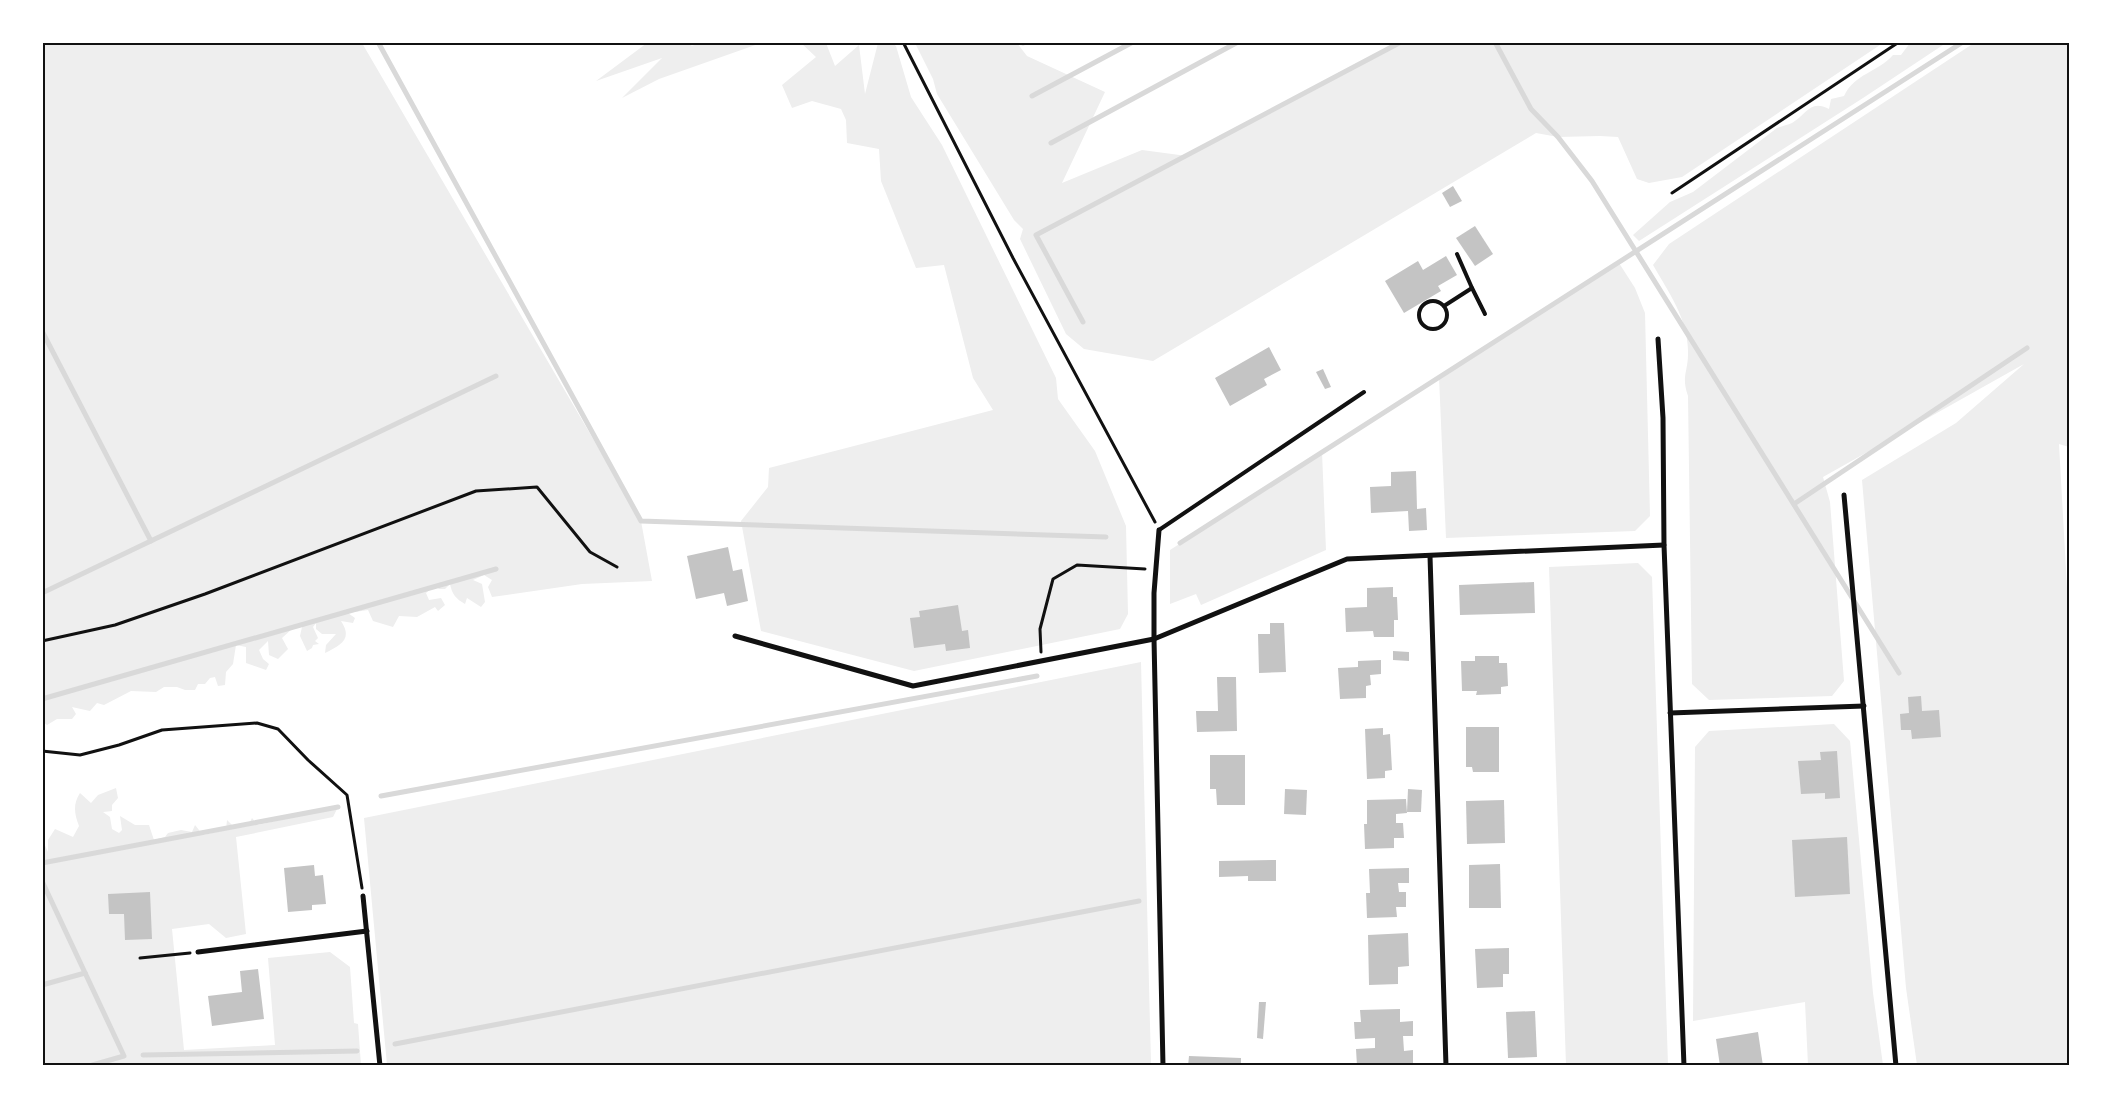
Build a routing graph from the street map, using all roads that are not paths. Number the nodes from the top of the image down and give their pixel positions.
1 (1457, 254) dead end
2 (1472, 288) junction
3 (1444, 306) junction
4 (1485, 314) dead end
5 (1658, 339) dead end
6 (1364, 392) dead end
7 (1844, 494) dead end
8 (1159, 530) joint
9 (1664, 545) junction
10 (1430, 556) junction
11 (735, 636) dead end
12 (1154, 639) junction
13 (1864, 706) junction
14 (1670, 713) junction
15 (363, 896) road end
16 (367, 931) junction
17 (198, 952) road end
18 (380, 1066) edge
19 (1163, 1066) edge
20 (1446, 1066) edge
21 (1684, 1066) edge
22 (1896, 1066) edge

1 - 2 lane
2 - 3 lane
2 - 4 lane
3 - 3 lane
5 - 9 street
6 - 8 lane
7 - 13 street
8 - 12 street
9 - 10 street
9 - 14 street
10 - 12 street
10 - 20 street
11 - 12 street
12 - 19 street
13 - 14 street
13 - 22 street
14 - 21 street
15 - 16 street
16 - 17 street
16 - 18 street

